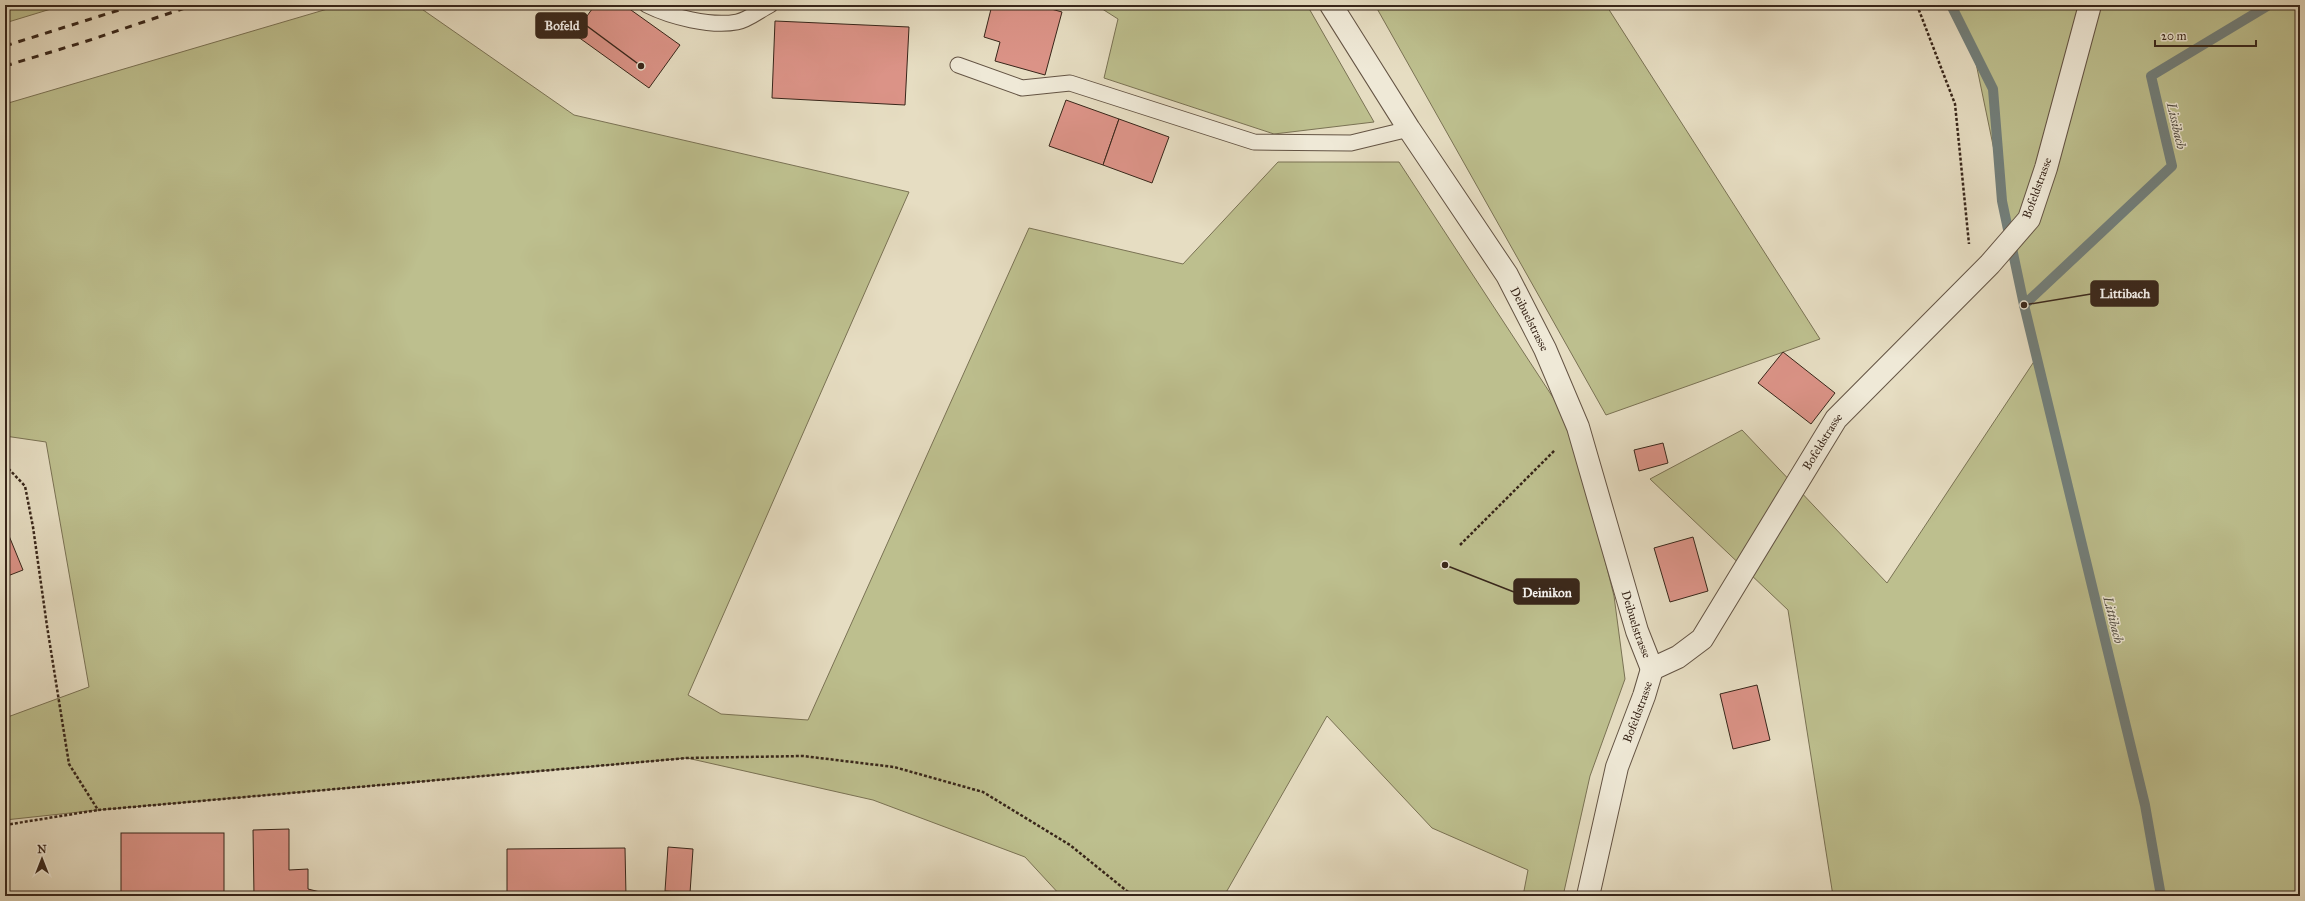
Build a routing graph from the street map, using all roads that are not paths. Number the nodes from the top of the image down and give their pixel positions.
1 (648, 5) edge
2 (770, 5) edge
3 (1331, 5) edge
4 (2090, 5) edge
5 (958, 65) dead end
6 (1409, 129) junction
7 (1652, 669) junction
8 (1588, 896) edge

1 - 2 lane
3 - 6 street, Deibuelstrasse
4 - 7 street, Bofeldstrasse
5 - 6 lane
6 - 7 street, Deibuelstrasse
7 - 8 street, Bofeldstrasse

